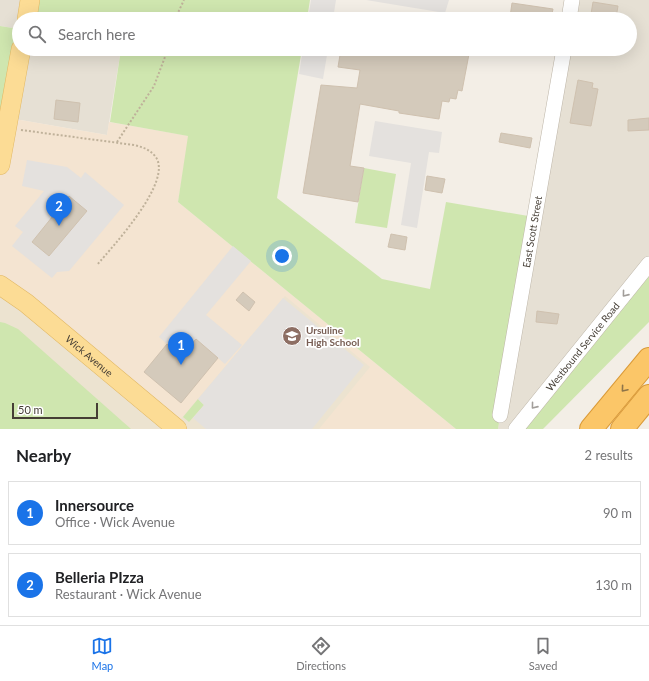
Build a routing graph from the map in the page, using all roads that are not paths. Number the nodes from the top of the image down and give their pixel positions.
1 (30, 0) edge
2 (572, 0) edge
3 (28, 12) edge
4 (570, 12) edge
5 (20, 56) edge
6 (563, 56) edge
7 (0, 165) edge
8 (649, 264) edge
9 (0, 285) edge
10 (649, 359) edge
11 (649, 396) edge
12 (500, 415) dead end
13 (177, 429) edge
14 (516, 429) edge
15 (591, 429) edge
16 (622, 429) edge

1 - 3 main road
2 - 4 street
5 - 7 main road
6 - 12 street, East Scott Street
8 -> 14 street, Westbound Service Road
9 - 13 main road, Wick Avenue
10 -> 15 highway
11 - 16 highway

